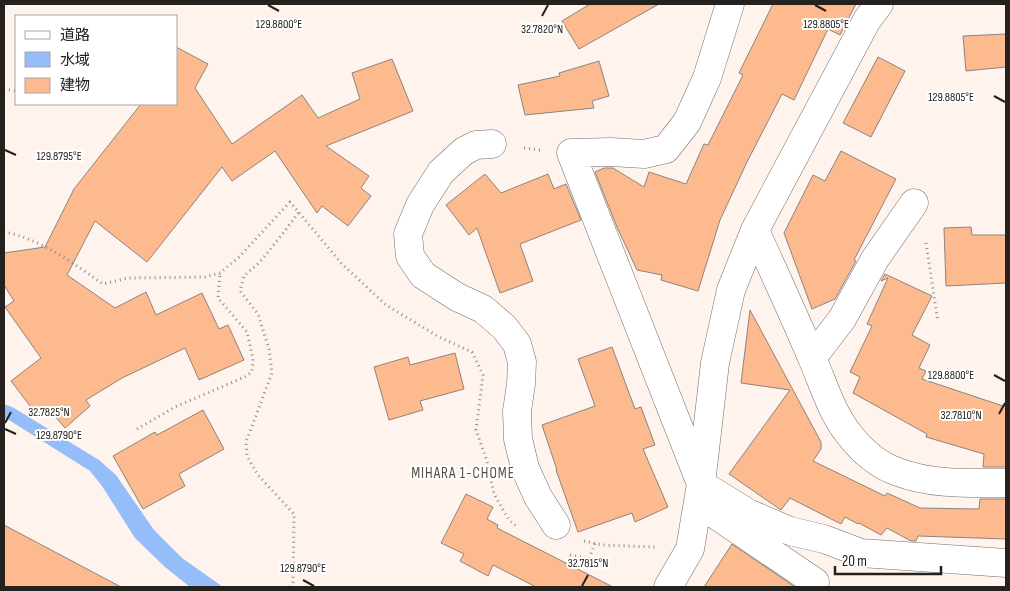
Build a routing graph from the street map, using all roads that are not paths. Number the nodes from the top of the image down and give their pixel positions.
1 (730, 4) edge
2 (879, 4) edge
3 (492, 144) road end
4 (914, 203) road end
5 (755, 230) junction
6 (812, 358) junction
7 (1006, 483) edge
8 (699, 493) junction
9 (556, 525) road end
10 (1006, 563) edge
11 (815, 582) dead end
12 (668, 587) edge

1 - 8 street
2 - 5 street
3 - 9 street
4 - 6 street
5 - 6 street
5 - 8 street
6 - 7 street
8 - 10 street
8 - 11 street
8 - 12 street

